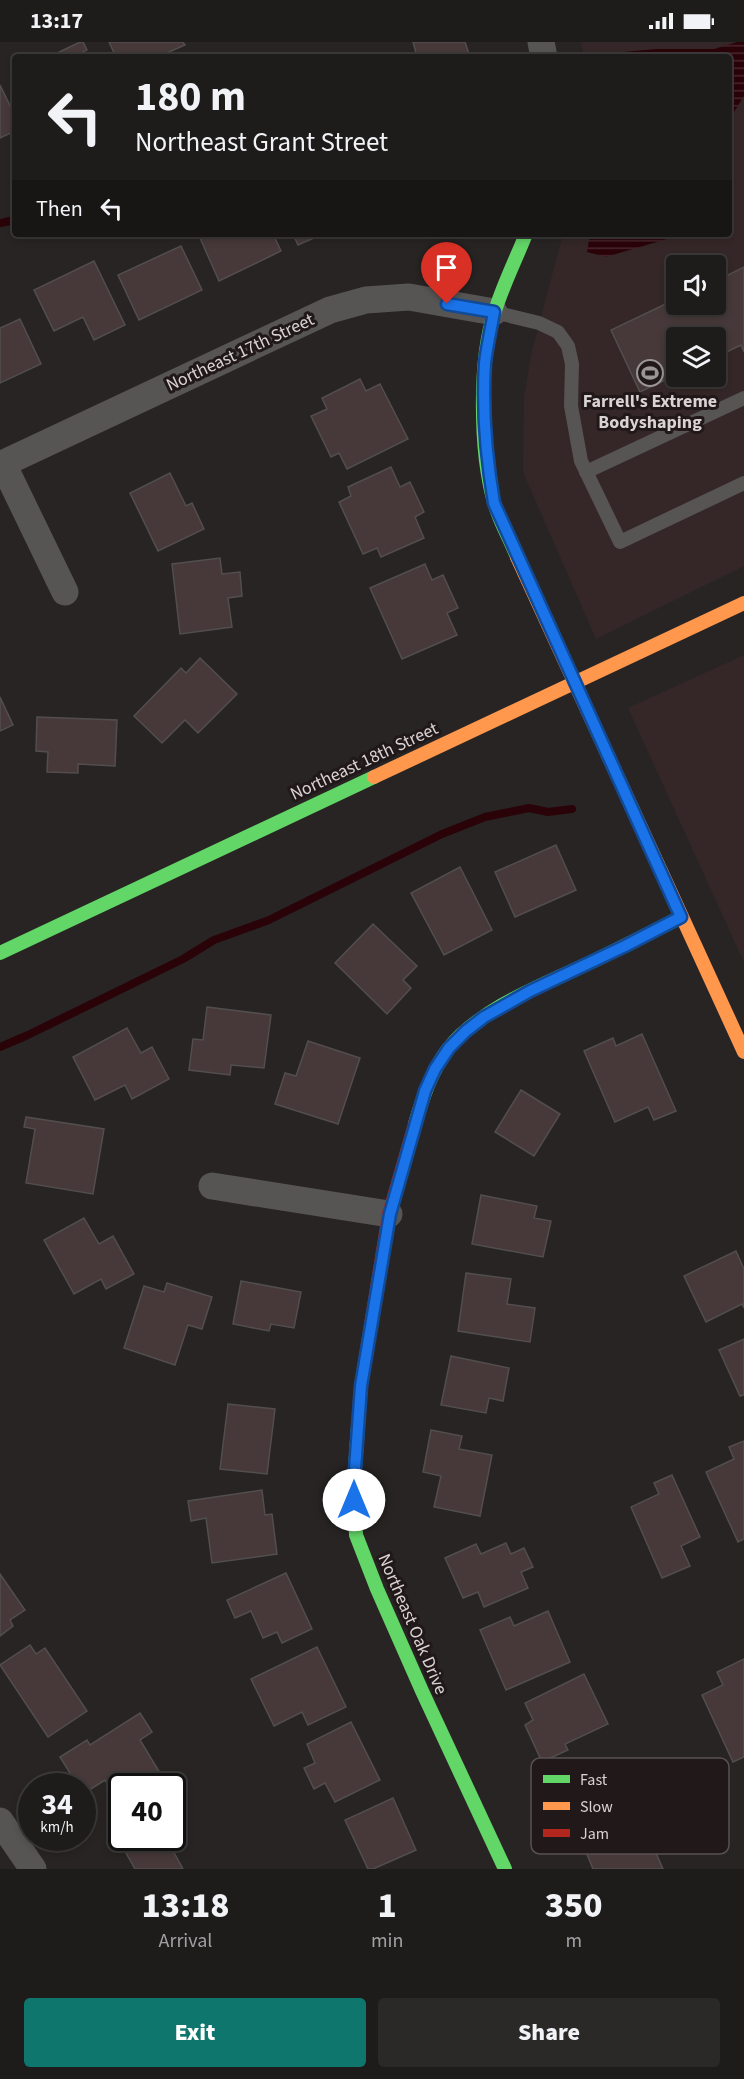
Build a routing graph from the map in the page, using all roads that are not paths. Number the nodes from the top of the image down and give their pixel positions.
1 (525, 237) edge
2 (494, 312) junction
3 (744, 398) edge
4 (2, 464) edge
5 (586, 472) junction
6 (744, 483) edge
7 (65, 592) dead end
8 (744, 603) edge
9 (575, 682) junction
10 (681, 917) junction
11 (0, 953) edge
12 (744, 1052) edge
13 (212, 1186) dead end
14 (390, 1214) junction
15 (0, 1821) edge
16 (33, 1869) edge
17 (505, 1869) edge

1 - 2 street
2 - 4 street, Northeast 17th Street
2 - 5 lane
2 - 9 street
3 - 5 lane
4 - 7 street
5 - 6 lane
8 - 9 street, Northeast 18th Street
9 - 10 street
9 - 11 street, Northeast 18th Street
10 - 12 street
10 - 14 street, Northeast Oak Drive
13 - 14 street
14 - 17 street, Northeast Oak Drive
15 - 16 street

